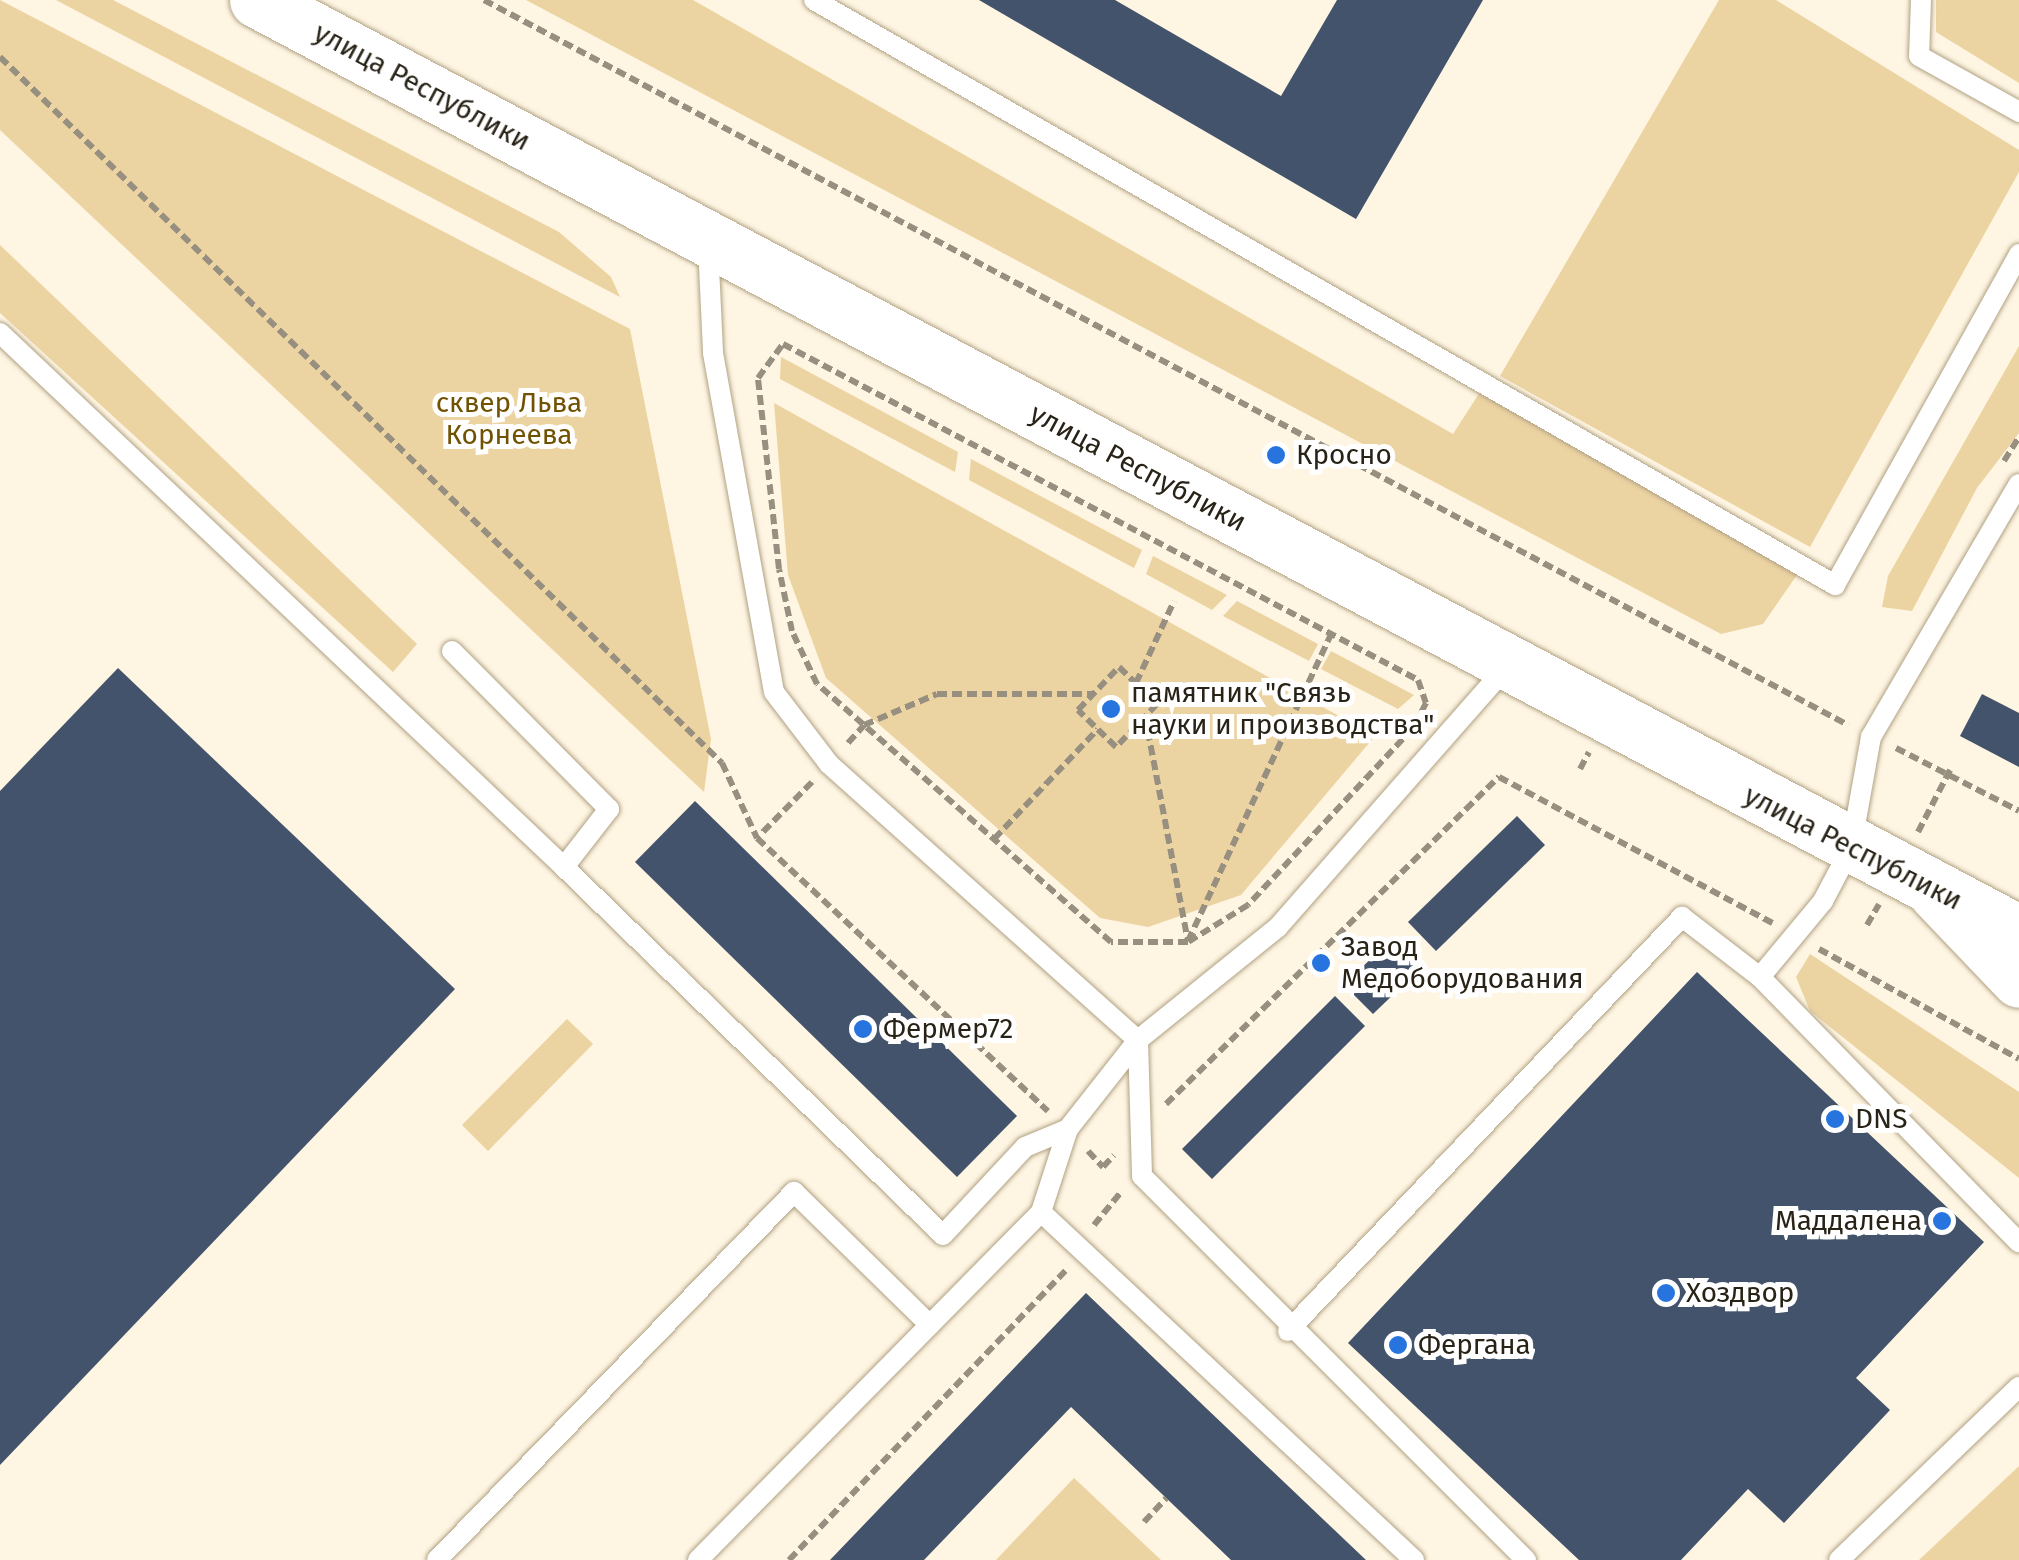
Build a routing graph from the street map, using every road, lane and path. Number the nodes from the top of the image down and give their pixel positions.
1 (257, 0) edge
2 (484, 0) edge
3 (814, 0) edge
4 (1922, 0) edge
5 (0, 58) edge
6 (2019, 112) edge
7 (708, 238) junction
8 (2019, 254) edge
9 (0, 332) edge
10 (2019, 484) edge
11 (1174, 601) dead end
12 (1331, 634) junction
13 (452, 651) dead end
14 (1508, 666) junction
15 (1136, 684) junction
16 (1774, 686) dead end
17 (1093, 694) junction
18 (1145, 716) junction
19 (864, 725) junction
20 (1098, 729) junction
21 (829, 764) junction
22 (756, 838) junction
23 (994, 839) junction
24 (1851, 848) junction
25 (564, 868) junction
26 (1934, 890) junction
27 (2019, 933) edge
28 (1794, 935) junction
29 (1188, 942) junction
30 (1760, 977) junction
31 (2019, 980) edge
32 (1138, 1040) junction
33 (2019, 1059) edge
34 (1068, 1129) junction
35 (1140, 1129) junction
36 (1103, 1167) junction
37 (1042, 1212) junction
38 (2019, 1242) edge
39 (1076, 1246) junction
40 (930, 1325) junction
41 (1288, 1331) junction
42 (2019, 1387) edge
43 (1166, 1498) dead end
44 (1144, 1522) dead end
45 (438, 1560) edge
46 (698, 1560) edge
47 (789, 1560) edge
48 (1414, 1560) edge
49 (1526, 1560) edge
50 (1838, 1560) edge

1 - 7 main road, улица Республики
2 - 16 path
3 - 8 lane
4 - 6 lane
5 - 22 path
7 - 14 main road, улица Республики
7 - 21 lane
9 - 25 lane
10 - 24 lane
11 - 15 path
12 - 19 path
12 - 29 path
12 - 29 path
13 - 25 lane
14 - 24 main road, улица Республики
14 - 32 lane
15 - 17 path
15 - 18 path
17 - 19 path
17 - 20 path
18 - 20 path
18 - 29 path
19 - 21 path
19 - 23 path
20 - 23 path
21 - 22 path
21 - 32 lane
22 - 34 path
23 - 29 path
24 - 26 main road, улица Республики
24 - 28 lane
25 - 34 lane
26 - 27 main road, улица Республики
26 - 31 main road
28 - 30 lane
28 - 33 path
28 - 35 path
30 - 38 lane
30 - 41 lane
32 - 34 lane
32 - 35 lane
34 - 36 path
34 - 37 lane
35 - 36 path
35 - 41 lane
36 - 39 path
37 - 39 lane
37 - 40 lane
39 - 47 path
39 - 48 lane
40 - 45 lane
40 - 46 lane
41 - 49 lane
42 - 50 lane
43 - 44 path

